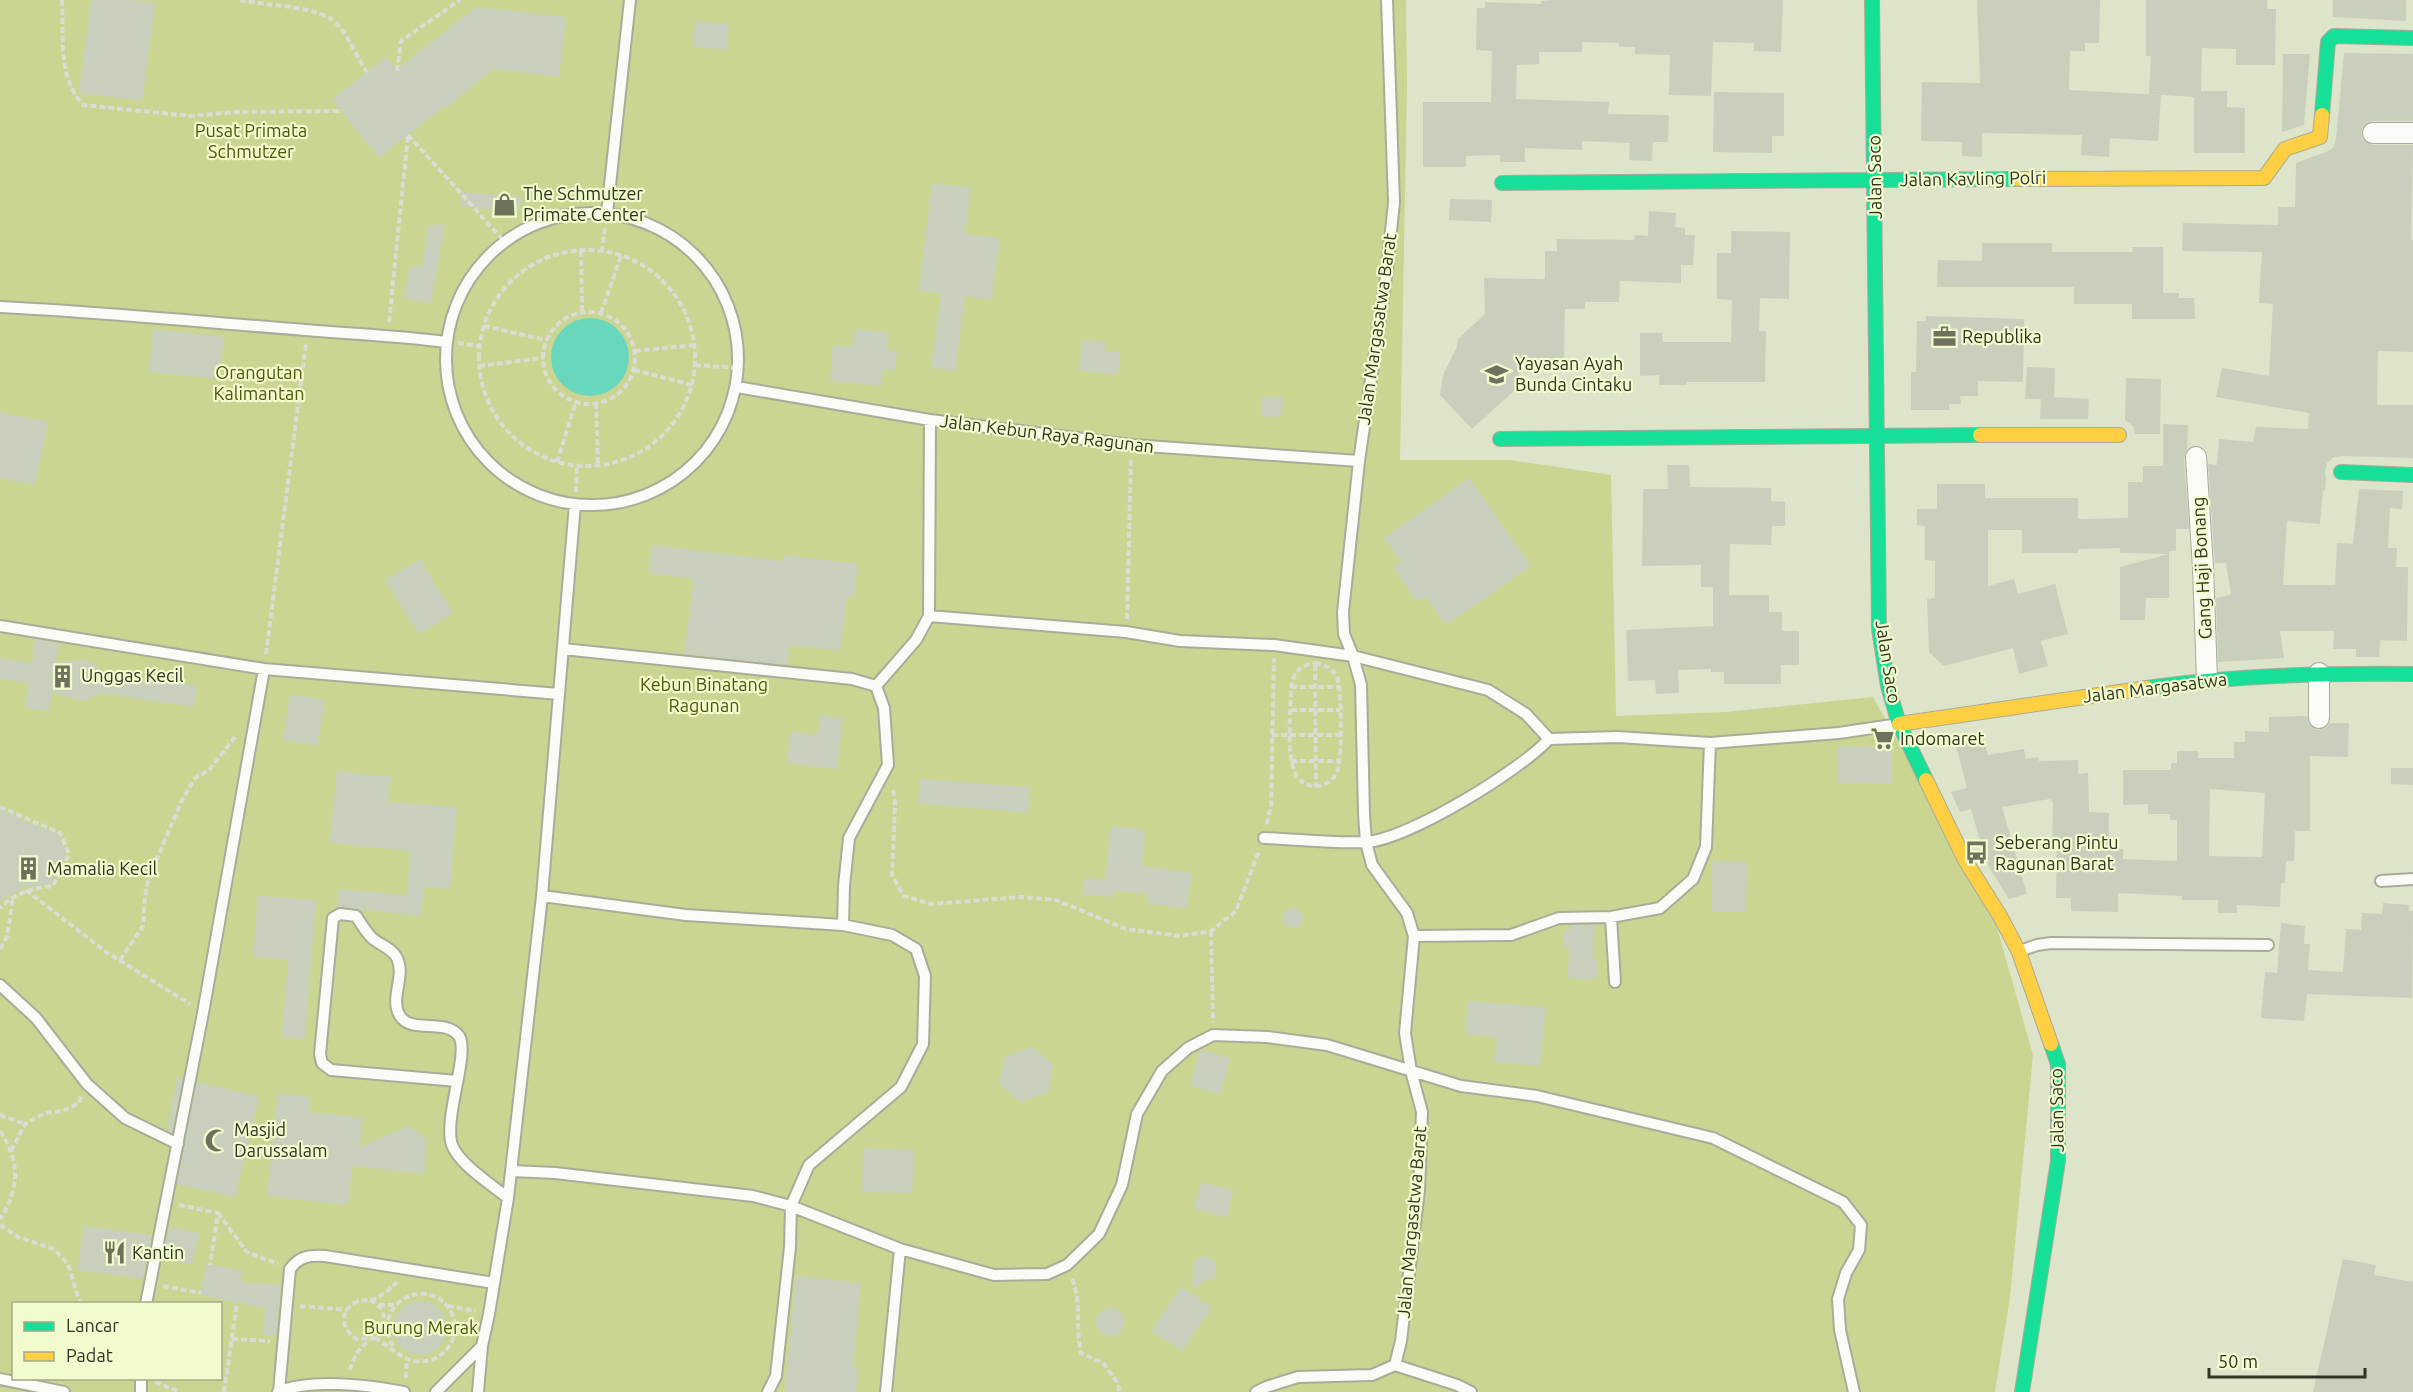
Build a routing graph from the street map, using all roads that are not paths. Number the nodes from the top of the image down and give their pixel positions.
1 (630, 0) edge
2 (1387, 0) edge
3 (1872, 0) edge
4 (2413, 38) edge
5 (2373, 133) dead end
6 (2413, 133) edge
7 (1875, 180) junction
8 (1502, 183) dead end
9 (607, 213) junction
10 (0, 307) edge
11 (446, 342) junction
12 (737, 387) junction
13 (930, 420) junction
14 (2119, 435) dead end
15 (1877, 436) junction
16 (1500, 439) dead end
17 (2196, 457) dead end
18 (1359, 461) junction
19 (2341, 472) dead end
20 (2413, 475) edge
21 (575, 504) junction
22 (929, 616) junction
23 (0, 626) edge
24 (563, 649) junction
25 (1353, 656) junction
26 (264, 669) junction
27 (2319, 673) junction
28 (2413, 674) edge
29 (2207, 679) junction
30 (876, 686) junction
31 (559, 694) junction
32 (2319, 718) dead end
33 (1899, 724) junction
34 (1549, 739) junction
35 (1710, 742) junction
36 (1264, 838) road end
37 (1366, 842) junction
38 (2413, 879) edge
39 (2381, 881) dead end
40 (542, 896) junction
41 (1611, 916) junction
42 (843, 925) junction
43 (1414, 936) junction
44 (2268, 945) dead end
45 (2019, 952) junction
46 (1615, 982) dead end
47 (0, 985) edge
48 (1411, 1071) junction
49 (457, 1081) junction
50 (178, 1144) junction
51 (512, 1171) junction
52 (508, 1198) junction
53 (791, 1206) junction
54 (900, 1250) junction
55 (494, 1283) junction
56 (146, 1302) edge
57 (482, 1346) junction
58 (1395, 1365) junction
59 (0, 1379) edge
60 (64, 1392) edge
61 (278, 1392) edge
62 (404, 1392) edge
63 (436, 1392) edge
64 (478, 1392) edge
65 (768, 1392) edge
66 (886, 1392) edge
67 (1256, 1392) edge
68 (1471, 1392) edge
69 (1854, 1392) edge
70 (2022, 1392) edge

1 - 9 lane
2 - 18 lane, Jalan Margasatwa Barat
3 - 7 main road, Jalan Saco
4 - 7 main road, Jalan Kavling Polri
5 - 6 street
7 - 8 main road, Jalan Kavling Polri
7 - 15 main road, Jalan Saco
9 - 11 lane
9 - 12 lane
10 - 11 lane
11 - 21 lane
12 - 13 lane, Jalan Kebun Raya Ragunan
12 - 21 lane
13 - 18 lane, Jalan Kebun Raya Ragunan
13 - 22 lane
14 - 15 main road
15 - 16 main road
15 - 33 main road, Jalan Saco
17 - 29 street, Gang Haji Bonang
18 - 25 lane, Jalan Margasatwa Barat
19 - 20 main road
21 - 24 lane
22 - 25 lane
22 - 30 lane
23 - 26 lane
24 - 30 lane
24 - 31 lane
25 - 34 lane
25 - 37 lane, Jalan Margasatwa Barat
26 - 31 lane
26 - 50 lane
27 - 28 main road, Jalan Margasatwa
27 - 29 main road, Jalan Margasatwa
27 - 32 street
29 - 33 main road, Jalan Margasatwa
30 - 42 lane
31 - 40 lane
33 - 35 lane
33 - 45 main road, Jalan Saco
34 - 35 lane
34 - 37 lane
35 - 41 lane
36 - 37 lane
37 - 43 lane, Jalan Margasatwa Barat
38 - 39 lane
40 - 42 lane
40 - 51 lane
41 - 43 lane
41 - 46 lane
42 - 53 lane
43 - 48 lane, Jalan Margasatwa Barat
44 - 45 lane
45 - 70 main road, Jalan Saco
47 - 50 lane
48 - 54 lane
48 - 58 lane, Jalan Margasatwa Barat
48 - 69 lane
49 - 49 lane
49 - 52 lane
50 - 56 lane
51 - 52 lane
51 - 53 lane
52 - 55 lane
53 - 54 lane
53 - 65 lane
54 - 66 lane
55 - 57 lane
55 - 61 lane
57 - 63 lane
57 - 64 lane
58 - 67 lane
58 - 68 lane
59 - 60 lane
61 - 62 lane

